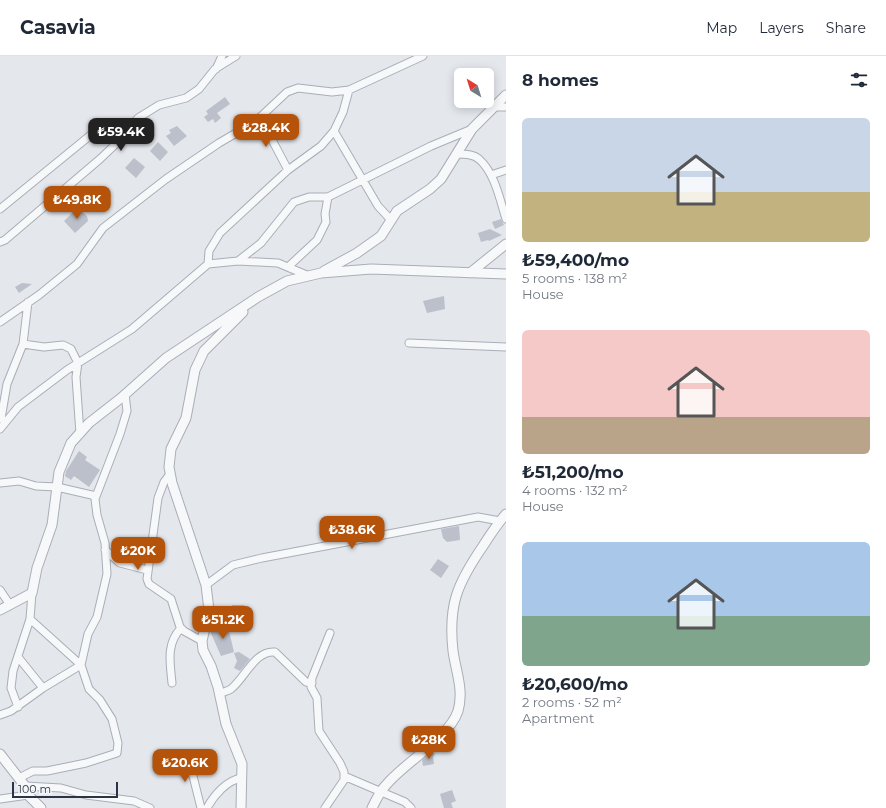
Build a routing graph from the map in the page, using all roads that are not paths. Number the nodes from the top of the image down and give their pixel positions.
1 (222, 56) edge
2 (236, 56) edge
3 (423, 56) edge
4 (216, 69) junction
5 (349, 90) junction
6 (506, 94) edge
7 (494, 107) joint
8 (506, 107) edge
9 (493, 108) edge
10 (260, 117) junction
11 (472, 129) junction
12 (334, 131) junction
13 (116, 144) junction
14 (456, 154) junction
15 (288, 170) junction
16 (506, 170) edge
17 (491, 176) junction
18 (364, 180) junction
19 (328, 197) junction
20 (0, 209) edge
21 (506, 218) edge
22 (391, 220) junction
23 (0, 242) edge
24 (506, 244) edge
25 (238, 261) junction
26 (208, 264) junction
27 (288, 267) junction
28 (321, 273) junction
29 (470, 273) junction
30 (506, 274) edge
31 (309, 276) junction
32 (258, 297) junction
33 (28, 302) junction
34 (0, 322) edge
35 (409, 343) dead end
36 (23, 344) junction
37 (506, 347) edge
38 (78, 363) junction
39 (125, 394) junction
40 (2, 419) edge
41 (0, 429) edge
42 (80, 434) junction
43 (170, 474) junction
44 (0, 483) edge
45 (57, 487) junction
46 (96, 496) junction
47 (503, 518) edge
48 (105, 550) junction
49 (147, 570) junction
50 (206, 585) junction
51 (0, 590) edge
52 (32, 593) junction
53 (10, 606) junction
54 (0, 610) edge
55 (30, 619) junction
56 (181, 628) junction
57 (330, 633) dead end
58 (202, 641) junction
59 (18, 657) junction
60 (81, 665) junction
61 (172, 683) dead end
62 (312, 683) junction
63 (43, 688) junction
64 (219, 694) junction
65 (18, 707) junction
66 (0, 715) edge
67 (0, 754) edge
68 (182, 754) dead end
69 (344, 776) junction
70 (19, 778) junction
71 (242, 778) junction
72 (25, 786) junction
73 (382, 792) junction
74 (28, 796) junction
75 (0, 799) edge
76 (42, 808) edge
77 (150, 808) edge
78 (201, 808) edge
79 (207, 808) edge
80 (241, 808) edge
81 (325, 808) edge
82 (372, 808) edge
83 (411, 808) edge

1 - 4 street
2 - 4 street
3 - 5 street
4 - 13 street
5 - 10 street
5 - 12 street
6 - 7 street
7 - 8 street
9 - 11 street
10 - 15 street
10 - 33 street
11 - 14 street
11 - 18 street
12 - 15 street
12 - 18 street
13 - 20 street
13 - 23 street
14 - 17 street
14 - 22 street
15 - 26 street
16 - 17 street
17 - 21 street
18 - 19 street
18 - 22 street
19 - 25 street
19 - 27 street
22 - 28 street
24 - 29 street
25 - 26 street
25 - 27 street
26 - 38 street
27 - 31 street
28 - 29 street
28 - 31 street
29 - 30 street
31 - 32 street
32 - 39 street
32 - 43 street
33 - 34 street
33 - 36 street
35 - 37 street
36 - 38 street
36 - 40 street
38 - 40 street
38 - 42 street
39 - 42 street
39 - 46 street
40 - 41 street
42 - 45 street
43 - 49 street
43 - 50 street
44 - 45 street
45 - 46 street
45 - 52 street
46 - 48 street
47 - 50 street
47 - 73 street
48 - 49 street
48 - 60 street
49 - 56 street
50 - 58 street
51 - 53 street
52 - 53 street
52 - 55 street
53 - 54 street
55 - 59 street
55 - 60 street
56 - 58 street
56 - 61 street
57 - 62 street
58 - 64 street
59 - 63 street
59 - 65 street
60 - 63 street
60 - 70 street
62 - 64 street
62 - 69 street
63 - 65 street
64 - 71 street
65 - 66 street
67 - 70 street
68 - 78 street
69 - 73 street
69 - 81 street
70 - 72 street
71 - 79 street
71 - 80 street
72 - 74 street
72 - 77 street
73 - 82 street
73 - 83 street
74 - 75 street
74 - 76 street

